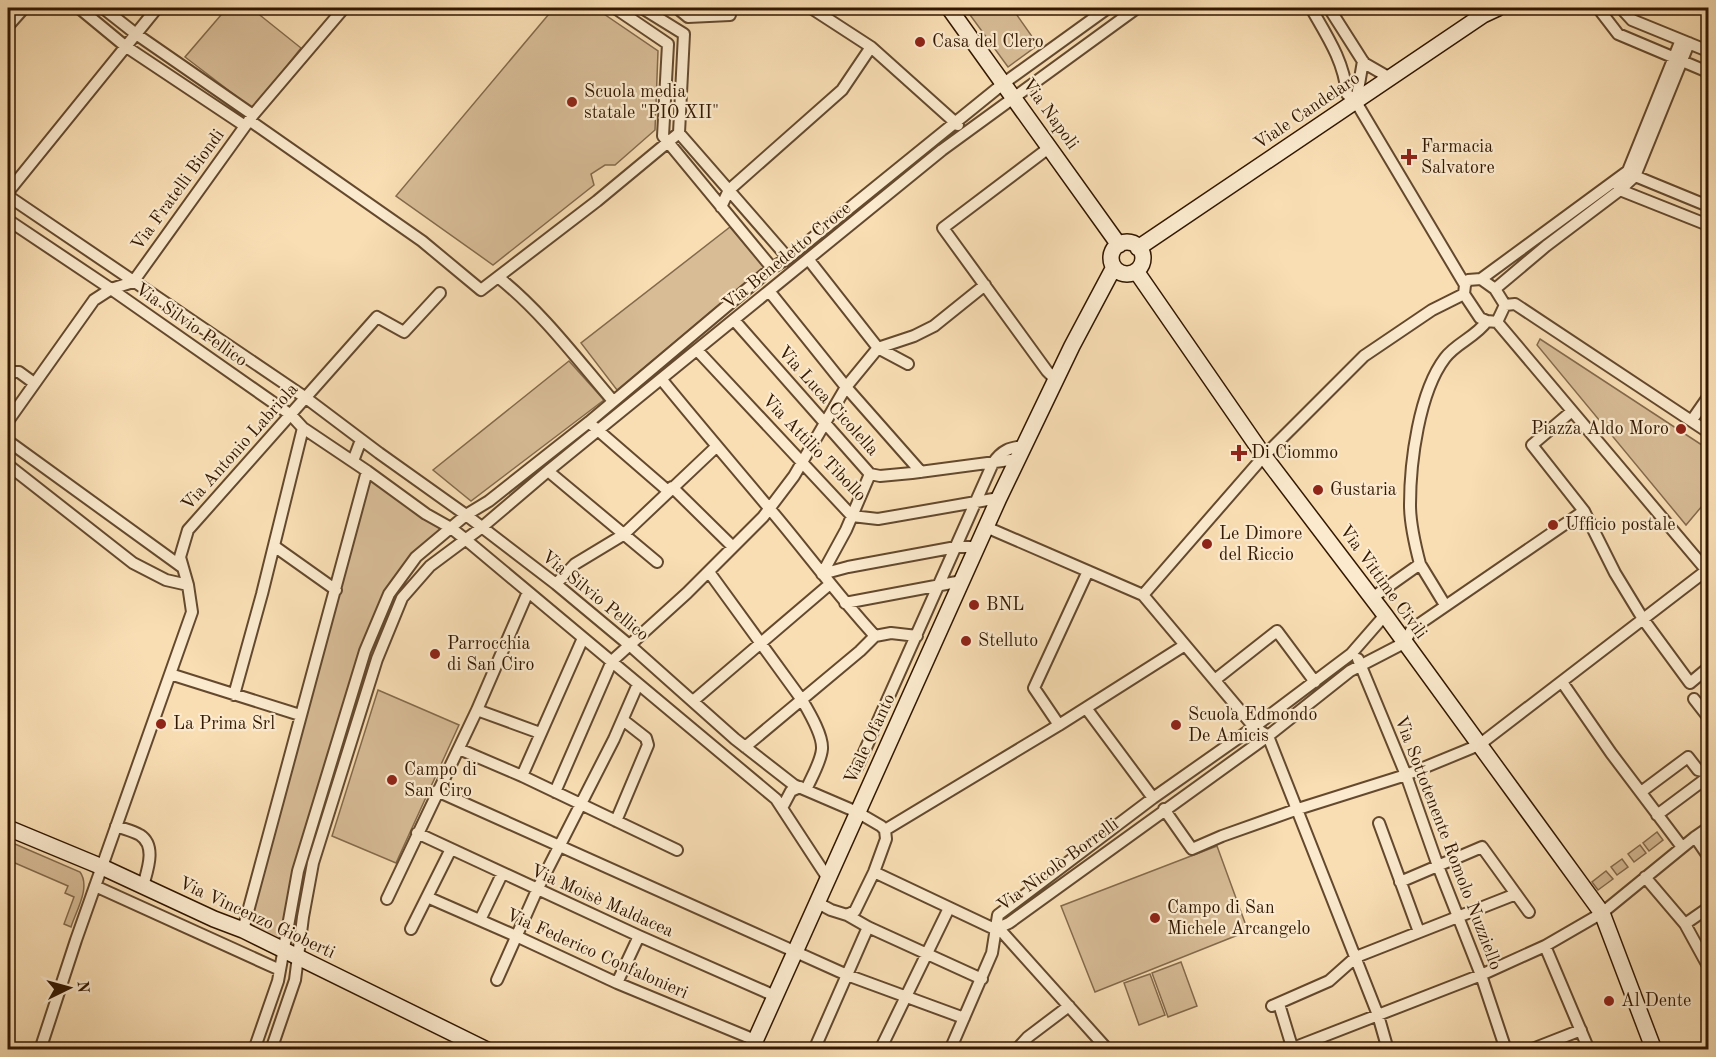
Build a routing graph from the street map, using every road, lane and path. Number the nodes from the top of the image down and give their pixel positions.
1 (24, 8) edge
2 (79, 8) edge
3 (103, 8) edge
4 (157, 8) edge
5 (344, 8) edge
6 (615, 8) edge
7 (642, 8) edge
8 (677, 8) edge
9 (811, 8) edge
10 (949, 8) edge
11 (1108, 8) edge
12 (1137, 8) edge
13 (1311, 8) edge
14 (1329, 8) edge
15 (1498, 8) edge
16 (1598, 8) edge
17 (1622, 8) edge
18 (730, 15) dead end
19 (8, 26) edge
20 (136, 34) junction
21 (1685, 42) junction
22 (125, 46) junction
23 (871, 47) junction
24 (1708, 51) edge
25 (1678, 59) junction
26 (1363, 61) junction
27 (1708, 72) edge
28 (1390, 78) junction
29 (1004, 82) junction
30 (1014, 96) junction
31 (1356, 102) junction
32 (249, 120) junction
33 (954, 123) junction
34 (967, 131) junction
35 (679, 133) junction
36 (668, 143) junction
37 (1050, 147) junction
38 (1635, 176) junction
39 (1617, 186) junction
40 (729, 190) junction
41 (8, 194) edge
42 (1708, 206) edge
43 (722, 207) junction
44 (8, 220) edge
45 (1708, 226) edge
46 (1119, 244) junction
47 (1138, 248) junction
48 (788, 258) junction
49 (809, 260) junction
50 (1114, 267) junction
51 (772, 268) junction
52 (1136, 271) junction
53 (498, 278) junction
54 (1481, 279) junction
55 (133, 282) junction
56 (985, 285) junction
57 (1464, 289) junction
58 (1495, 289) junction
59 (111, 290) junction
60 (769, 291) junction
61 (440, 293) dead end
62 (1505, 304) junction
63 (734, 320) junction
64 (1492, 322) junction
65 (878, 348) junction
66 (697, 351) junction
67 (908, 364) dead end
68 (8, 376) edge
69 (662, 380) junction
70 (1056, 380) junction
71 (34, 383) junction
72 (846, 387) junction
73 (628, 389) junction
74 (1708, 397) edge
75 (306, 398) junction
76 (637, 400) junction
77 (613, 401) junction
78 (1572, 411) junction
79 (291, 415) junction
80 (1692, 420) junction
81 (8, 421) edge
82 (589, 422) junction
83 (825, 423) junction
84 (303, 428) junction
85 (598, 431) junction
86 (1708, 432) edge
87 (361, 440) junction
88 (8, 441) edge
89 (716, 447) junction
90 (1021, 453) junction
91 (1264, 456) junction
92 (353, 461) junction
93 (803, 461) junction
94 (993, 463) junction
95 (8, 465) edge
96 (367, 471) junction
97 (548, 471) junction
98 (921, 472) junction
99 (870, 474) junction
100 (670, 489) junction
101 (999, 498) junction
102 (977, 501) junction
103 (770, 508) junction
104 (1584, 511) junction
105 (466, 515) junction
106 (852, 516) junction
107 (451, 528) junction
108 (481, 528) junction
109 (986, 528) junction
110 (623, 535) junction
111 (465, 539) junction
112 (274, 546) junction
113 (734, 547) junction
114 (956, 547) junction
115 (977, 547) junction
116 (657, 562) dead end
117 (1420, 564) junction
118 (182, 567) junction
119 (1088, 571) junction
120 (1708, 571) edge
121 (709, 572) junction
122 (822, 574) junction
123 (962, 581) junction
124 (556, 584) junction
125 (830, 584) junction
126 (188, 585) junction
127 (939, 586) junction
128 (336, 590) junction
129 (528, 592) junction
130 (1143, 595) junction
131 (1372, 598) junction
132 (845, 603) junction
133 (1445, 605) junction
134 (1385, 615) junction
135 (1643, 619) junction
136 (875, 636) junction
137 (917, 636) junction
138 (583, 638) junction
139 (760, 643) junction
140 (1404, 643) junction
141 (628, 644) junction
142 (1185, 645) junction
143 (1353, 651) junction
144 (612, 661) junction
145 (1361, 665) junction
146 (1708, 668) edge
147 (170, 674) junction
148 (1216, 679) junction
149 (1315, 682) junction
150 (1562, 682) junction
151 (638, 684) junction
152 (234, 695) junction
153 (1694, 699) dead end
154 (802, 700) junction
155 (693, 701) junction
156 (1086, 708) junction
157 (477, 710) junction
158 (300, 715) junction
159 (1708, 717) edge
160 (623, 720) junction
161 (1059, 725) junction
162 (1254, 727) junction
163 (340, 732) junction
164 (540, 733) junction
165 (353, 736) junction
166 (1268, 736) junction
167 (1479, 745) junction
168 (746, 747) junction
169 (459, 749) junction
170 (333, 756) junction
171 (346, 759) junction
172 (857, 768) dead end
173 (1708, 772) edge
174 (1406, 775) junction
175 (522, 777) junction
176 (1708, 777) edge
177 (803, 789) junction
178 (437, 791) junction
179 (555, 792) junction
180 (1641, 792) junction
181 (1153, 798) junction
182 (581, 805) junction
183 (782, 808) junction
184 (1164, 809) junction
185 (1298, 809) junction
186 (857, 812) junction
187 (1657, 815) junction
188 (616, 821) junction
189 (1378, 823) dead end
190 (116, 826) junction
191 (8, 828) edge
192 (1708, 828) edge
193 (885, 830) junction
194 (417, 834) junction
195 (1695, 837) junction
196 (560, 847) junction
197 (1682, 847) junction
198 (451, 849) junction
199 (677, 850) dead end
200 (1708, 856) edge
201 (1438, 866) junction
202 (102, 867) junction
203 (874, 872) junction
204 (502, 874) junction
205 (827, 877) junction
206 (1645, 877) junction
207 (1400, 882) junction
208 (95, 886) junction
209 (143, 886) junction
210 (537, 890) junction
211 (1516, 894) junction
212 (427, 897) junction
213 (387, 899) dead end
214 (816, 902) junction
215 (949, 908) junction
216 (1708, 908) edge
217 (1529, 912) dead end
218 (1602, 913) junction
219 (847, 915) junction
220 (1458, 918) junction
221 (480, 920) junction
222 (1685, 924) junction
223 (868, 927) junction
224 (411, 929) dead end
225 (996, 929) junction
226 (243, 930) junction
227 (1419, 933) junction
228 (516, 936) junction
229 (639, 936) junction
230 (1545, 946) junction
231 (283, 951) junction
232 (795, 952) junction
233 (927, 952) junction
234 (1356, 957) junction
235 (299, 958) junction
236 (1708, 966) edge
237 (280, 970) junction
238 (846, 975) junction
239 (1481, 975) junction
240 (982, 979) junction
241 (497, 980) dead end
242 (617, 983) junction
243 (775, 996) junction
244 (905, 997) junction
245 (1069, 1006) junction
246 (1378, 1015) junction
247 (964, 1018) junction
248 (1581, 1030) junction
249 (753, 1045) edge
250 (1291, 1049) edge
251 (40, 1050) edge
252 (254, 1050) edge
253 (271, 1050) edge
254 (487, 1050) edge
255 (814, 1050) edge
256 (880, 1050) edge
257 (951, 1050) edge
258 (1016, 1050) edge
259 (1108, 1050) edge
260 (1388, 1050) edge
261 (1506, 1050) edge
262 (1530, 1050) edge
263 (1589, 1050) edge
264 (1654, 1050) edge

1 - 19 street
2 - 22 street
3 - 20 street
4 - 20 street
5 - 32 street, Via Fratelli Biondi
6 - 36 street
7 - 35 street
8 - 18 street
9 - 23 street
10 - 29 main road, Via Napoli
11 - 29 street, Via Benedetto Croce
12 - 30 street, Via Benedetto Croce
13 - 31 street
14 - 26 street
15 - 28 main road, Viale Candelaro
16 - 25 street
17 - 21 street
20 - 22 street
20 - 32 street
21 - 24 street
21 - 25 street
22 - 32 street
22 - 41 street
23 - 33 street
23 - 40 street
25 - 27 street
25 - 38 street
25 - 39 street
26 - 28 street
26 - 31 street
28 - 31 main road, Viale Candelaro
29 - 30 main road, Via Napoli
29 - 33 street, Via Benedetto Croce
30 - 34 street, Via Benedetto Croce
30 - 37 main road, Via Napoli
31 - 47 main road, Viale Candelaro
31 - 57 street
32 - 53 street
32 - 55 street, Via Fratelli Biondi
33 - 34 street
33 - 48 street, Via Benedetto Croce
34 - 49 street, Via Benedetto Croce
35 - 36 street
35 - 40 street
36 - 43 street
36 - 53 street
37 - 46 main road, Via Napoli
37 - 56 street
38 - 39 street
38 - 42 street
39 - 45 street
39 - 54 street
39 - 58 street
40 - 43 street
40 - 48 street
41 - 55 street, Via Silvio Pellico
43 - 51 street
44 - 59 street, Via Silvio Pellico
46 - 47 main road
46 - 50 main road
47 - 52 main road
48 - 51 street, Via Benedetto Croce
49 - 60 street, Via Benedetto Croce
49 - 65 street
50 - 52 main road
50 - 70 main road, Viale Ofanto
51 - 73 street, Via Benedetto Croce
52 - 91 main road, Via Vittime Civili
53 - 77 street
54 - 57 street
54 - 58 street
55 - 59 street
55 - 75 street, Via Silvio Pellico
56 - 65 street
56 - 70 street
57 - 64 street
57 - 91 street
58 - 62 street
59 - 71 street
59 - 79 street, Via Silvio Pellico
60 - 63 street, Via Benedetto Croce
60 - 72 street
61 - 75 street, Via Antonio Labriola
62 - 64 street
62 - 80 street
63 - 66 street, Via Benedetto Croce
63 - 83 street, Via Luca Cicolella
64 - 78 street
64 - 117 street
65 - 67 street
65 - 72 street
66 - 69 street, Via Benedetto Croce
66 - 93 street, Via Attilio Tibollo
68 - 71 street
69 - 76 street, Via Benedetto Croce
69 - 89 street
70 - 90 main road, Viale Ofanto
71 - 81 street
72 - 83 street
72 - 98 street
73 - 76 street
73 - 77 street, Via Benedetto Croce
74 - 80 street
75 - 79 street, Via Antonio Labriola
75 - 87 street, Via Silvio Pellico
76 - 85 street, Via Benedetto Croce
77 - 82 street, Via Benedetto Croce
78 - 104 street
78 - 120 street
79 - 84 street, Via Silvio Pellico
79 - 118 street, Via Antonio Labriola
80 - 86 street
82 - 85 street
82 - 105 street, Via Benedetto Croce
83 - 93 street
83 - 99 street, Via Luca Cicolella
84 - 92 street, Via Silvio Pellico
84 - 112 street
85 - 97 street, Via Benedetto Croce
85 - 100 street
87 - 92 street
87 - 105 street, Via Silvio Pellico
88 - 118 street
89 - 100 street
89 - 103 street
90 - 94 street
90 - 101 main road, Viale Ofanto
91 - 130 street
91 - 131 main road, Via Vittime Civili
92 - 96 street, Via Silvio Pellico
93 - 103 street
93 - 106 street, Via Attilio Tibollo
94 - 98 street, Via Luca Cicolella
94 - 102 street, Viale Ofanto
95 - 126 street
96 - 107 street, Via Silvio Pellico
96 - 128 street
97 - 108 street, Via Benedetto Croce
97 - 110 street
98 - 99 street, Via Luca Cicolella
99 - 106 street
100 - 110 street
100 - 113 street
101 - 102 street, Via Attilio Tibollo
101 - 109 main road, Viale Ofanto
102 - 106 street, Via Attilio Tibollo
102 - 114 street, Viale Ofanto
103 - 113 street
103 - 122 street
104 - 133 street
104 - 135 street
105 - 107 street, Via Benedetto Croce
105 - 108 street, Via Silvio Pellico
106 - 122 street
107 - 111 street, Via Silvio Pellico
107 - 163 street, Via Benedetto Croce
108 - 111 street, Via Benedetto Croce
108 - 124 street, Via Silvio Pellico
109 - 115 main road, Viale Ofanto
109 - 119 street
110 - 116 street
110 - 124 street
111 - 129 street, Via Silvio Pellico
111 - 165 street, Via Benedetto Croce
112 - 128 street
112 - 152 street
113 - 121 street
114 - 115 street
114 - 122 street
114 - 127 street, Viale Ofanto
115 - 123 main road, Viale Ofanto
117 - 131 street
117 - 133 street
118 - 126 street, Via Antonio Labriola
119 - 130 street
119 - 161 street
120 - 135 street
121 - 139 street
121 - 141 street
122 - 125 street
123 - 127 street
123 - 186 main road, Viale Ofanto
124 - 141 street, Via Silvio Pellico
125 - 132 street
125 - 139 street
126 - 147 street, Via Antonio Labriola
127 - 132 street
127 - 137 street, Viale Ofanto
128 - 158 street
129 - 138 street, Via Silvio Pellico
129 - 157 street
130 - 142 street
131 - 134 main road, Via Vittime Civili
132 - 136 street
133 - 140 street
134 - 140 main road, Via Vittime Civili
134 - 143 street, Via Nicolò Borrelli
135 - 146 street
135 - 150 street
136 - 137 street
136 - 154 street
137 - 172 street, Viale Ofanto
138 - 144 street, Via Silvio Pellico
138 - 164 street
139 - 154 street
139 - 155 street
140 - 145 street, Via Nicolò Borrelli
140 - 167 main road, Via Vittime Civili
141 - 144 street
141 - 155 street, Via Silvio Pellico
142 - 148 street
142 - 156 street
143 - 145 street, Via Sottotenente Romolo Nuzziello
143 - 149 street, Via Nicolò Borrelli
144 - 151 street, Via Silvio Pellico
144 - 179 street
145 - 166 street, Via Nicolò Borrelli
145 - 174 street, Via Sottotenente Romolo Nuzziello
147 - 152 street
147 - 190 street, Via Antonio Labriola
148 - 149 street
148 - 162 street
149 - 162 street, Via Nicolò Borrelli
150 - 167 street
150 - 180 street
151 - 160 street
151 - 183 street, Via Silvio Pellico
152 - 158 street
153 - 159 street
154 - 168 street
154 - 177 street
155 - 168 street, Via Silvio Pellico
156 - 161 street
156 - 181 street
157 - 164 street
157 - 169 street
158 - 226 street
160 - 182 street
160 - 188 street
161 - 193 street
162 - 166 street
162 - 181 street, Via Nicolò Borrelli
163 - 165 street
163 - 170 street, Via Benedetto Croce
164 - 175 street
165 - 171 street, Via Benedetto Croce
166 - 184 street, Via Nicolò Borrelli
166 - 185 street
167 - 174 street
167 - 218 main road, Via Vittime Civili
168 - 177 street, Via Silvio Pellico
169 - 175 street
169 - 178 street
170 - 171 street
170 - 231 street, Via Benedetto Croce
171 - 235 street, Via Benedetto Croce
173 - 180 street
174 - 185 street
174 - 201 street, Via Sottotenente Romolo Nuzziello
175 - 179 street
176 - 187 street
177 - 183 street
177 - 186 street, Via Silvio Pellico
178 - 194 street
178 - 196 street
179 - 182 street
180 - 187 street
181 - 225 street, Via Nicolò Borrelli
182 - 188 street
182 - 196 street
183 - 205 street, Via Silvio Pellico
184 - 185 street
184 - 225 street, Via Nicolò Borrelli
185 - 234 street
186 - 193 street, Via Silvio Pellico
186 - 205 main road, Viale Ofanto
187 - 197 street
188 - 199 street
189 - 207 street
190 - 202 street, Via Antonio Labriola
190 - 209 street
191 - 202 main road, Via Vincenzo Gioberti
192 - 195 street
193 - 203 street
194 - 198 street, Via Moisè Maldacea
194 - 213 street
195 - 197 street
195 - 200 street
196 - 210 street
196 - 232 street
197 - 206 street
198 - 204 street, Via Moisè Maldacea
198 - 212 street
201 - 207 street
201 - 211 street
201 - 220 street, Via Sottotenente Romolo Nuzziello
202 - 208 street, Via Antonio Labriola
202 - 209 main road, Via Vincenzo Gioberti
203 - 215 street
203 - 219 street
204 - 210 street, Via Moisè Maldacea
204 - 221 street
205 - 214 main road, Viale Ofanto
206 - 218 street
206 - 222 street
207 - 227 street
208 - 237 street
208 - 251 street, Via Antonio Labriola
209 - 226 main road, Via Vincenzo Gioberti
210 - 228 street
210 - 229 street, Via Moisè Maldacea
211 - 217 street
211 - 220 street
212 - 221 street, Via Federico Confalonieri
212 - 224 street
214 - 219 street
214 - 232 main road, Viale Ofanto
215 - 225 street
215 - 233 street
216 - 222 street
218 - 230 street
218 - 264 main road, Via Vittime Civili
219 - 223 street
220 - 227 street
220 - 239 street, Via Sottotenente Romolo Nuzziello
221 - 228 street, Via Federico Confalonieri
222 - 236 street
223 - 233 street
223 - 238 street
225 - 240 street
225 - 245 street
226 - 231 main road, Via Vincenzo Gioberti
227 - 234 street
228 - 241 street
228 - 242 street, Via Federico Confalonieri
229 - 242 street
229 - 243 street, Via Moisè Maldacea
230 - 239 street
230 - 248 street
231 - 235 main road, Via Vincenzo Gioberti
231 - 237 street, Via Benedetto Croce
232 - 238 street
232 - 243 main road, Viale Ofanto
233 - 240 street
233 - 244 street
234 - 246 street
234 - 250 street
235 - 253 street, Via Benedetto Croce
235 - 254 main road, Via Vincenzo Gioberti
237 - 252 street, Via Benedetto Croce
238 - 244 street
238 - 255 street
239 - 246 street
239 - 261 street, Via Sottotenente Romolo Nuzziello
240 - 247 street
242 - 249 street, Via Federico Confalonieri
243 - 249 main road, Viale Ofanto
244 - 247 street
244 - 256 street
245 - 258 street
245 - 259 street
246 - 250 street
246 - 260 street
247 - 257 street
248 - 262 street
248 - 263 street

